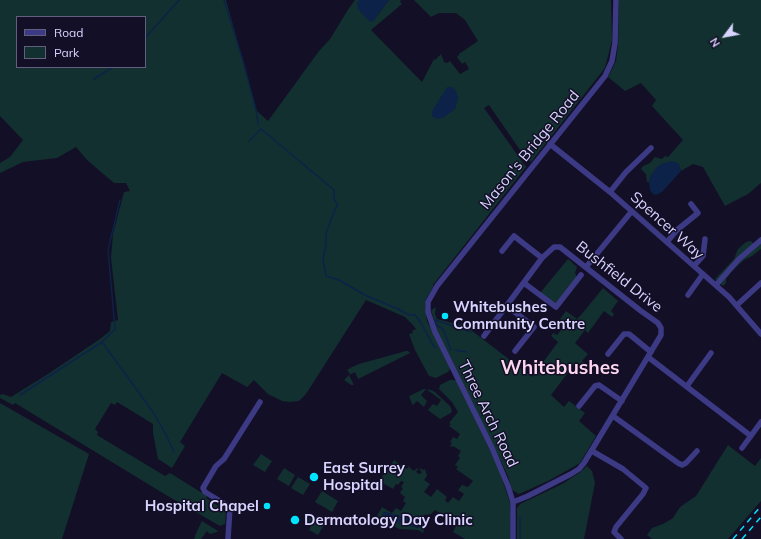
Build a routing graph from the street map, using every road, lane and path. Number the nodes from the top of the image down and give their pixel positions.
1 (616, 0) edge
2 (550, 144) junction
3 (651, 148) dead end
4 (610, 192) junction
5 (691, 204) dead end
6 (632, 211) junction
7 (705, 240) dead end
8 (761, 240) edge
9 (666, 242) junction
10 (502, 251) dead end
11 (542, 258) junction
12 (694, 266) junction
13 (586, 267) junction
14 (703, 274) junction
15 (581, 275) dead end
16 (524, 283) junction
17 (761, 283) edge
18 (716, 285) junction
19 (688, 295) dead end
20 (428, 302) joint
21 (737, 305) junction
22 (507, 306) junction
23 (761, 334) edge
24 (484, 336) dead end
25 (515, 351) dead end
26 (711, 353) dead end
27 (608, 354) dead end
28 (650, 354) junction
29 (687, 386) junction
30 (622, 401) junction
31 (260, 402) dead end
32 (578, 406) dead end
33 (613, 416) junction
34 (761, 422) edge
35 (751, 436) junction
36 (742, 448) dead end
37 (592, 451) junction
38 (697, 451) dead end
39 (512, 502) junction
40 (228, 539) edge
41 (513, 539) edge
42 (621, 539) edge

1 - 2 street, Mason's Bridge Road
2 - 4 street, Spencer Way
2 - 20 street, Mason's Bridge Road
3 - 4 street
4 - 6 street, Spencer Way
5 - 9 street
6 - 9 street, Spencer Way
6 - 13 street
7 - 12 street
8 - 18 street
9 - 12 street, Spencer Way
10 - 11 street
11 - 13 street, Bushfield Drive
11 - 16 street, Bushfield Drive
12 - 14 street, Spencer Way
13 - 28 street, Bushfield Drive
14 - 18 street, Spencer Way
14 - 19 street
15 - 16 street
16 - 22 street, Bushfield Drive
17 - 21 street
18 - 21 street, Spencer Way
20 - 39 street, Three Arch Road
21 - 23 street, Spencer Way
22 - 24 street, Bushfield Drive
22 - 25 street
26 - 29 street
27 - 28 street
28 - 29 street
28 - 30 street, Bushfield Drive
29 - 35 street
30 - 32 street
30 - 33 street, Bushfield Drive
31 - 40 street
33 - 37 street, Bushfield Drive
33 - 38 street
34 - 35 street
35 - 36 street
37 - 39 street, Bushfield Drive
37 - 42 street
39 - 41 street, Three Arch Road

